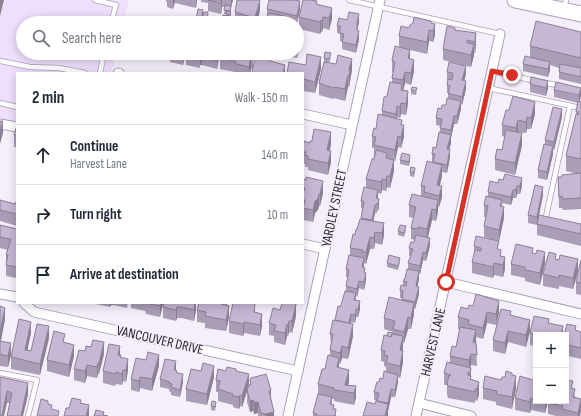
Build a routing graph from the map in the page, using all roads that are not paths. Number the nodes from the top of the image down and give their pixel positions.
1 (95, 0) edge
2 (349, 0) edge
3 (515, 0) edge
4 (379, 3) edge
5 (565, 5) edge
6 (581, 14) edge
7 (113, 16) edge
8 (500, 34) joint
9 (103, 60) edge
10 (0, 61) edge
11 (492, 71) junction
12 (80, 72) edge
13 (100, 72) edge
14 (488, 88) junction
15 (566, 88) edge
16 (0, 103) edge
17 (570, 106) junction
18 (16, 107) edge
19 (581, 108) edge
20 (304, 114) edge
21 (0, 124) edge
22 (352, 125) junction
23 (16, 127) edge
24 (550, 224) edge
25 (304, 244) edge
26 (325, 249) junction
27 (446, 282) junction
28 (0, 294) edge
29 (16, 297) edge
30 (35, 308) edge
31 (581, 314) edge
32 (298, 371) junction
33 (0, 373) edge
34 (419, 403) junction
35 (28, 416) edge
36 (288, 416) edge
37 (416, 416) edge
38 (471, 416) edge

1 - 7 lane
2 - 4 lane
3 - 5 main road
4 - 8 lane
4 - 22 street, YARDLEY STREET
5 - 6 main road
8 - 11 street, HARVEST LANE
9 - 13 lane
10 - 12 lane
11 - 14 street, HARVEST LANE
11 - 15 lane
14 - 17 lane
14 - 27 street, HARVEST LANE
16 - 18 lane
17 - 19 lane
17 - 24 lane
20 - 22 street
21 - 23 street
22 - 26 street, YARDLEY STREET
25 - 26 street
26 - 32 street, YARDLEY STREET
27 - 31 street
27 - 34 street, HARVEST LANE
28 - 29 street
30 - 32 street, VANCOUVER DRIVE
32 - 36 street, YARDLEY STREET
33 - 35 lane
34 - 37 street, HARVEST LANE
34 - 38 street

